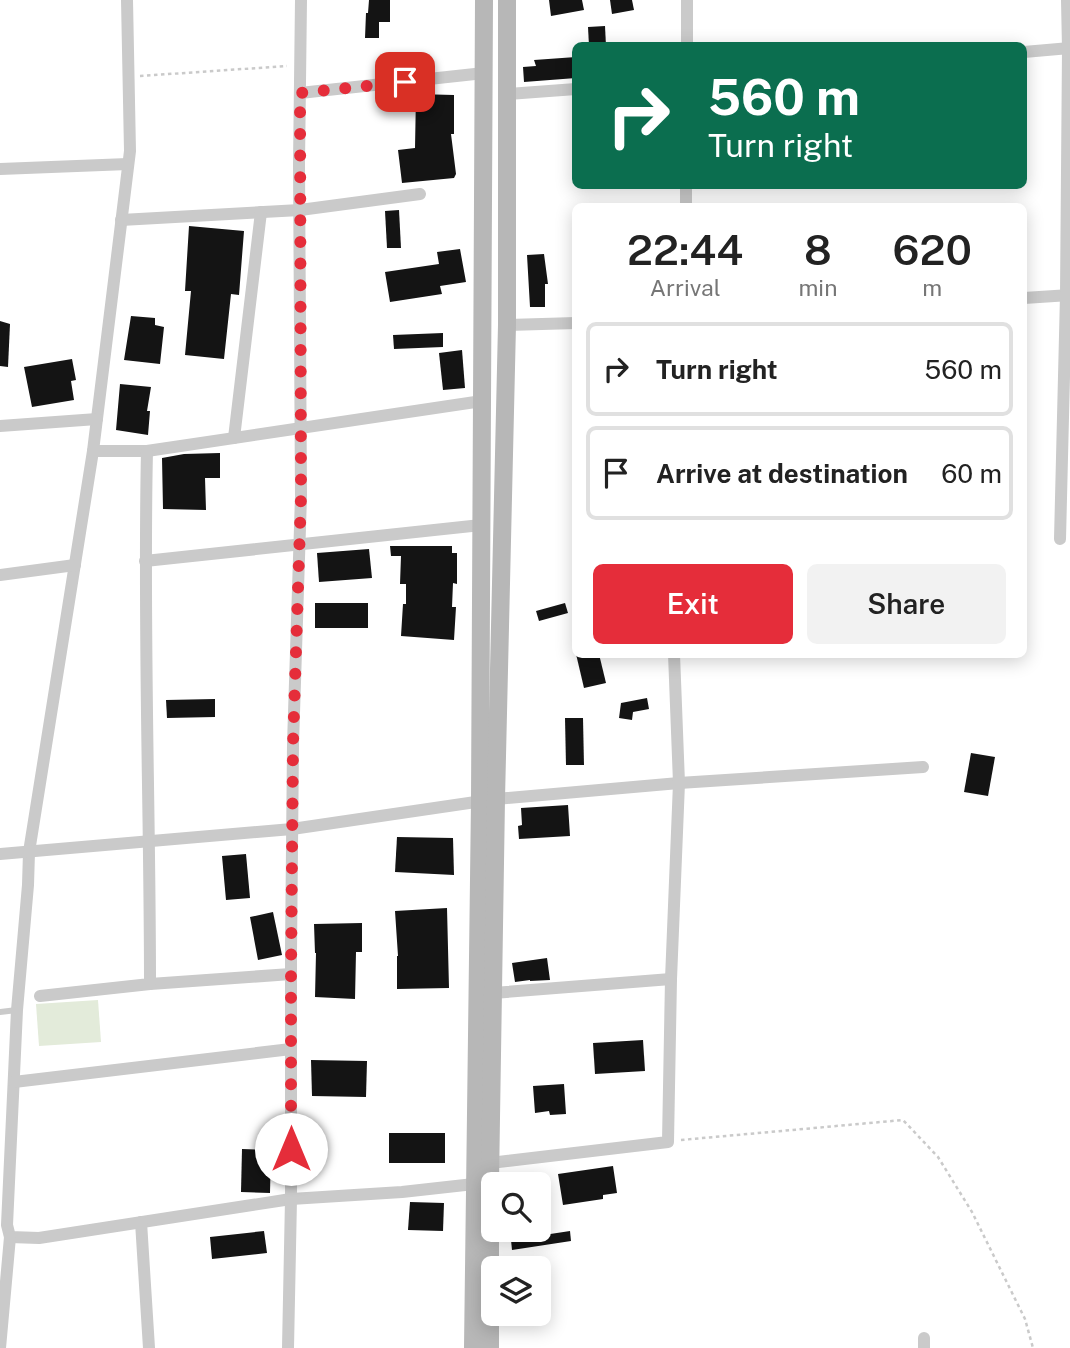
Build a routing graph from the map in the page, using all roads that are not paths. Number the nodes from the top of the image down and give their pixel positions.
1 (127, 0) edge
2 (302, 0) edge
3 (484, 0) edge
4 (507, 0) edge
5 (687, 0) edge
6 (1067, 0) edge
7 (687, 42) edge
8 (1069, 48) edge
9 (1027, 52) edge
10 (484, 74) junction
11 (572, 89) edge
12 (300, 93) junction
13 (508, 94) junction
14 (128, 164) junction
15 (0, 170) edge
16 (420, 194) dead end
17 (300, 210) junction
18 (261, 212) junction
19 (121, 220) junction
20 (1068, 295) edge
21 (1027, 298) edge
22 (572, 323) edge
23 (507, 325) junction
24 (482, 401) junction
25 (97, 419) junction
26 (0, 426) edge
27 (300, 428) junction
28 (234, 438) junction
29 (93, 451) junction
30 (147, 451) junction
31 (481, 525) junction
32 (1060, 539) dead end
33 (299, 544) junction
34 (145, 561) junction
35 (75, 565) junction
36 (0, 575) edge
37 (674, 658) edge
38 (923, 767) dead end
39 (679, 783) junction
40 (488, 800) junction
41 (292, 829) junction
42 (150, 842) junction
43 (29, 852) junction
44 (0, 854) edge
45 (291, 974) junction
46 (671, 979) junction
47 (150, 984) junction
48 (494, 993) junction
49 (40, 996) dead end
50 (17, 1010) junction
51 (0, 1012) edge
52 (291, 1049) junction
53 (14, 1082) junction
54 (491, 1163) junction
55 (474, 1184) junction
56 (291, 1199) junction
57 (141, 1222) junction
58 (10, 1237) junction
59 (1, 1348) edge
60 (149, 1348) edge
61 (288, 1348) edge
62 (473, 1348) edge
63 (490, 1348) edge

1 - 14 street
2 - 12 street
3 - 10 street
4 - 13 street
5 - 7 street
6 - 8 street
8 - 9 street
8 - 20 street
10 - 12 street
10 - 24 street
11 - 13 street
12 - 17 street
13 - 23 street
14 - 15 street
14 - 19 street
16 - 17 street
17 - 18 street
17 - 27 street
18 - 19 street
18 - 28 street
19 - 25 street
20 - 21 street
20 - 32 street
22 - 23 street
23 - 40 street
24 - 27 street
24 - 31 street
25 - 26 street
25 - 29 street
27 - 28 street
27 - 33 street
28 - 30 street
29 - 30 street
29 - 35 street
30 - 34 street
31 - 33 street
31 - 40 street
33 - 34 street
33 - 41 street
34 - 42 street
35 - 36 street
35 - 43 street
37 - 39 street
38 - 39 street
39 - 40 street
39 - 46 street
40 - 41 street
40 - 48 street
40 - 55 street
41 - 42 street
41 - 45 street
42 - 43 street
42 - 47 street
43 - 44 street
43 - 50 street
45 - 47 street
45 - 52 street
46 - 48 street
46 - 54 street
47 - 49 street
48 - 54 street
50 - 51 lane
50 - 53 street
52 - 53 street
52 - 56 street
53 - 58 street
54 - 63 street
55 - 56 street
55 - 62 street
56 - 57 street
56 - 61 street
57 - 58 street
57 - 60 street
58 - 59 street

